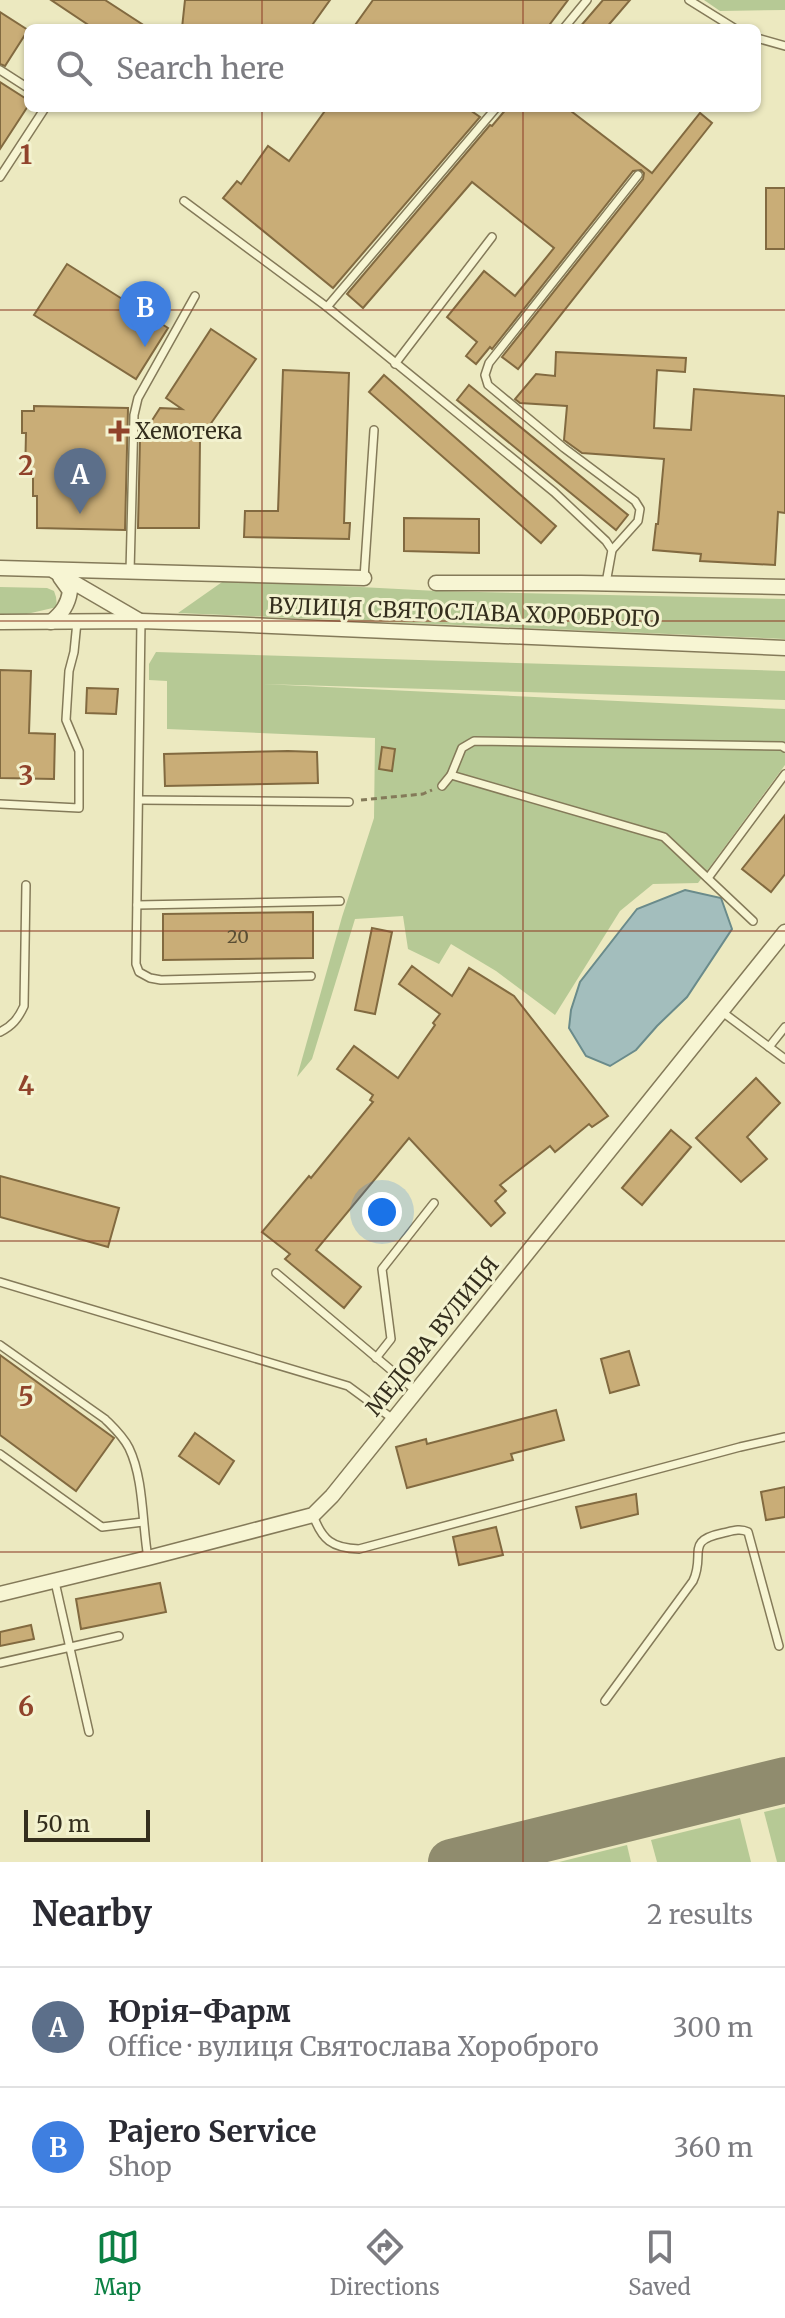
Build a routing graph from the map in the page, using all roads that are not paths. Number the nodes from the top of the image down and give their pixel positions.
1 (587, 0) edge
2 (689, 0) edge
3 (567, 24) edge
4 (728, 24) edge
5 (761, 39) edge
6 (785, 46) edge
7 (0, 70) edge
8 (24, 85) edge
9 (42, 112) edge
10 (493, 112) edge
11 (638, 175) dead end
12 (0, 177) edge
13 (184, 201) dead end
14 (492, 237) dead end
15 (195, 296) dead end
16 (327, 307) junction
17 (395, 364) junction
18 (374, 430) dead end
19 (612, 550) junction
20 (0, 568) edge
21 (51, 569) junction
22 (130, 572) junction
23 (364, 578) joint
24 (436, 583) dead end
25 (606, 583) junction
26 (785, 585) edge
27 (141, 621) junction
28 (0, 622) edge
29 (51, 622) junction
30 (77, 622) junction
31 (785, 648) edge
32 (785, 748) edge
33 (785, 774) edge
34 (451, 775) junction
35 (442, 786) road end
36 (139, 800) junction
37 (349, 802) road end
38 (0, 804) edge
39 (708, 878) junction
40 (26, 885) dead end
41 (340, 901) dead end
42 (137, 905) junction
43 (753, 921) dead end
44 (785, 932) edge
45 (311, 976) dead end
46 (721, 1011) junction
47 (785, 1027) edge
48 (0, 1032) edge
49 (769, 1047) junction
50 (785, 1059) edge
51 (434, 1203) dead end
52 (276, 1273) dead end
53 (0, 1282) edge
54 (0, 1345) edge
55 (376, 1358) junction
56 (416, 1391) junction
57 (393, 1419) junction
58 (785, 1437) edge
59 (0, 1454) edge
60 (313, 1515) junction
61 (143, 1522) junction
62 (148, 1558) junction
63 (55, 1582) junction
64 (0, 1594) edge
65 (119, 1636) dead end
66 (70, 1646) junction
67 (779, 1646) dead end
68 (0, 1663) edge
69 (605, 1701) dead end
70 (89, 1732) dead end

1 - 3 lane
2 - 4 lane
5 - 6 lane
7 - 8 lane
9 - 12 lane
10 - 16 lane
11 - 19 lane
13 - 16 lane
14 - 17 lane
15 - 22 lane
16 - 17 lane
17 - 19 lane
18 - 23 lane
19 - 25 lane
20 - 21 street, ВУЛИЦЯ СВЯТОСЛАВА ХОРОБРОГО
21 - 22 street, ВУЛИЦЯ СВЯТОСЛАВА ХОРОБРОГО
21 - 27 street, ВУЛИЦЯ СВЯТОСЛАВА ХОРОБРОГО
21 - 29 street
22 - 23 street, ВУЛИЦЯ СВЯТОСЛАВА ХОРОБРОГО
24 - 25 street, ВУЛИЦЯ СВЯТОСЛАВА ХОРОБРОГО
25 - 26 street, ВУЛИЦЯ СВЯТОСЛАВА ХОРОБРОГО
27 - 30 street, ВУЛИЦЯ СВЯТОСЛАВА ХОРОБРОГО
27 - 31 street, ВУЛИЦЯ СВЯТОСЛАВА ХОРОБРОГО
27 - 36 lane
28 - 29 street, ВУЛИЦЯ СВЯТОСЛАВА ХОРОБРОГО
29 - 30 street, ВУЛИЦЯ СВЯТОСЛАВА ХОРОБРОГО
30 - 38 lane
32 - 34 lane
33 - 39 lane
34 - 35 lane
34 - 39 lane
36 - 37 lane
36 - 42 lane
39 - 43 lane
40 - 48 lane
41 - 42 lane
42 - 45 lane
44 - 46 street, МЕДОВА ВУЛИЦЯ
46 - 49 lane
46 - 56 street, МЕДОВА ВУЛИЦЯ
47 - 49 lane
49 - 50 lane
51 - 55 lane
52 - 55 lane
53 - 57 lane
54 - 61 lane
55 - 56 lane
56 - 57 street, МЕДОВА ВУЛИЦЯ
57 - 60 street, МЕДОВА ВУЛИЦЯ
58 - 60 lane
59 - 61 lane
60 - 62 street
61 - 62 lane
62 - 63 street
63 - 64 street
63 - 66 lane
65 - 66 lane
66 - 68 lane
66 - 70 lane
67 - 69 lane

